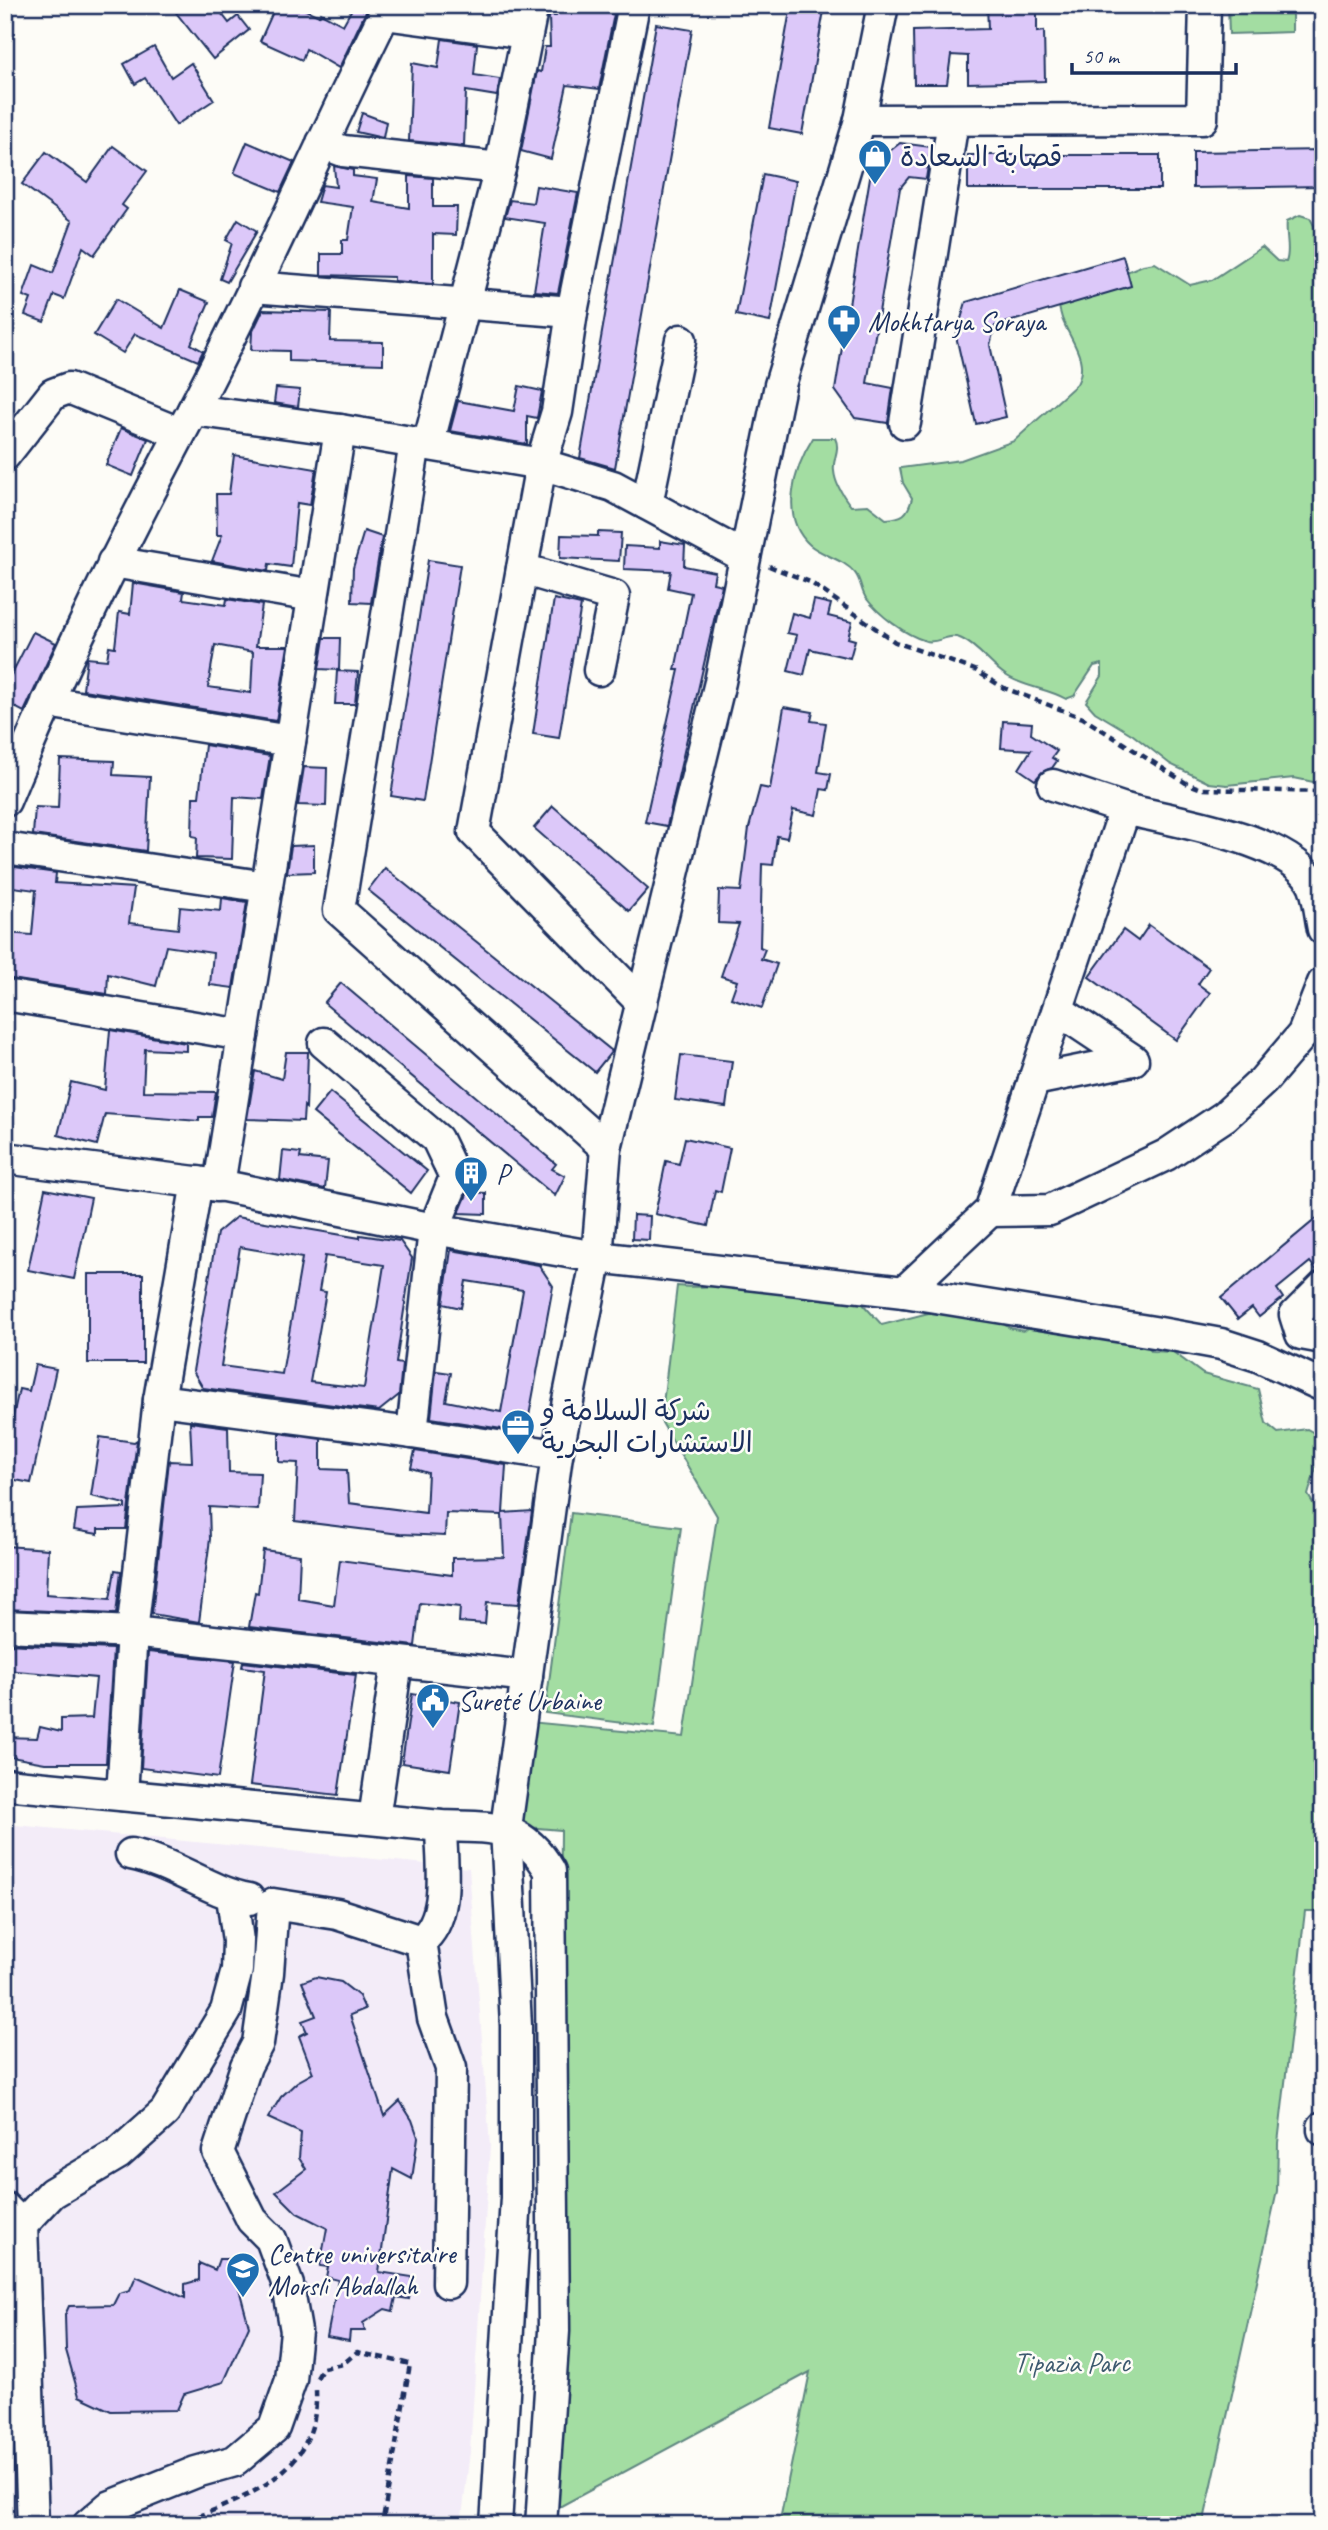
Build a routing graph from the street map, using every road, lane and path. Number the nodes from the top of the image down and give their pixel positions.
1 (634, 5) edge
2 (883, 5) edge
3 (1205, 5) edge
4 (386, 10) edge
5 (529, 19) edge
6 (860, 120) junction
7 (953, 121) junction
8 (322, 143) junction
9 (500, 167) junction
10 (253, 287) junction
11 (466, 303) junction
12 (572, 312) junction
13 (681, 340) dead end
14 (186, 422) junction
15 (905, 423) dead end
16 (340, 430) junction
17 (422, 444) junction
18 (5, 455) edge
19 (541, 464) junction
20 (647, 504) junction
21 (745, 557) junction
22 (113, 562) junction
23 (522, 569) junction
24 (313, 596) junction
25 (599, 670) dead end
26 (47, 702) junction
27 (290, 741) junction
28 (1053, 786) dead end
29 (1323, 792) edge
30 (5, 801) edge
31 (1125, 809) junction
32 (5, 848) edge
33 (267, 887) junction
34 (1323, 929) edge
35 (1323, 983) edge
36 (5, 995) edge
37 (642, 1003) junction
38 (1058, 1010) junction
39 (243, 1035) junction
40 (324, 1042) dead end
41 (1034, 1080) junction
42 (606, 1147) junction
43 (5, 1158) edge
44 (208, 1184) junction
45 (990, 1212) junction
46 (434, 1229) junction
47 (597, 1257) junction
48 (1323, 1287) edge
49 (904, 1293) junction
50 (1323, 1338) edge
51 (1323, 1386) edge
52 (159, 1400) junction
53 (412, 1433) junction
54 (557, 1455) junction
55 (5, 1626) edge
56 (132, 1632) junction
57 (397, 1662) junction
58 (527, 1676) junction
59 (5, 1784) edge
60 (122, 1795) junction
61 (374, 1819) junction
62 (441, 1826) junction
63 (506, 1829) junction
64 (131, 1854) dead end
65 (232, 1896) junction
66 (273, 1904) junction
67 (421, 1941) junction
68 (13, 2216) edge
69 (448, 2283) dead end
70 (33, 2525) edge
71 (88, 2525) edge
72 (176, 2525) edge
73 (382, 2525) edge
74 (496, 2525) edge
75 (541, 2525) edge

1 - 12 street
2 - 6 street
3 - 7 street
4 - 5 street
4 - 8 street
5 - 9 street
6 - 7 street
6 - 21 street
7 - 15 street
8 - 9 street
8 - 10 street
9 - 11 street
10 - 11 street
10 - 14 street
11 - 12 street
11 - 17 street
12 - 19 street
13 - 20 street
14 - 16 street
14 - 18 street
14 - 22 street
16 - 17 street
16 - 24 street
17 - 19 street
17 - 42 street
19 - 20 street
19 - 23 street
20 - 21 street
21 - 29 path
21 - 37 street
22 - 24 street
22 - 26 street
23 - 25 street
23 - 37 street
24 - 27 street
26 - 27 street
26 - 30 street
27 - 33 street
28 - 31 street
31 - 34 street
31 - 38 street
32 - 33 street
33 - 39 street
35 - 45 street
36 - 39 street
37 - 42 street
38 - 41 street
38 - 41 street
39 - 44 street
40 - 46 street
41 - 45 street
42 - 47 street
43 - 44 street
44 - 46 street
44 - 52 street
45 - 49 street
46 - 47 street
46 - 53 street
47 - 49 street
47 - 54 street
48 - 50 street
49 - 51 street
52 - 53 street
52 - 56 street
53 - 54 street
54 - 58 street
55 - 56 street
56 - 57 street
56 - 60 street
57 - 58 street
57 - 61 street
58 - 63 street
59 - 60 street
60 - 61 street
61 - 62 street
62 - 63 street
62 - 67 street
63 - 74 street
63 - 75 street
64 - 65 street
65 - 66 street
65 - 68 street
66 - 67 street
66 - 71 street
67 - 69 street
68 - 70 street
72 - 73 path

